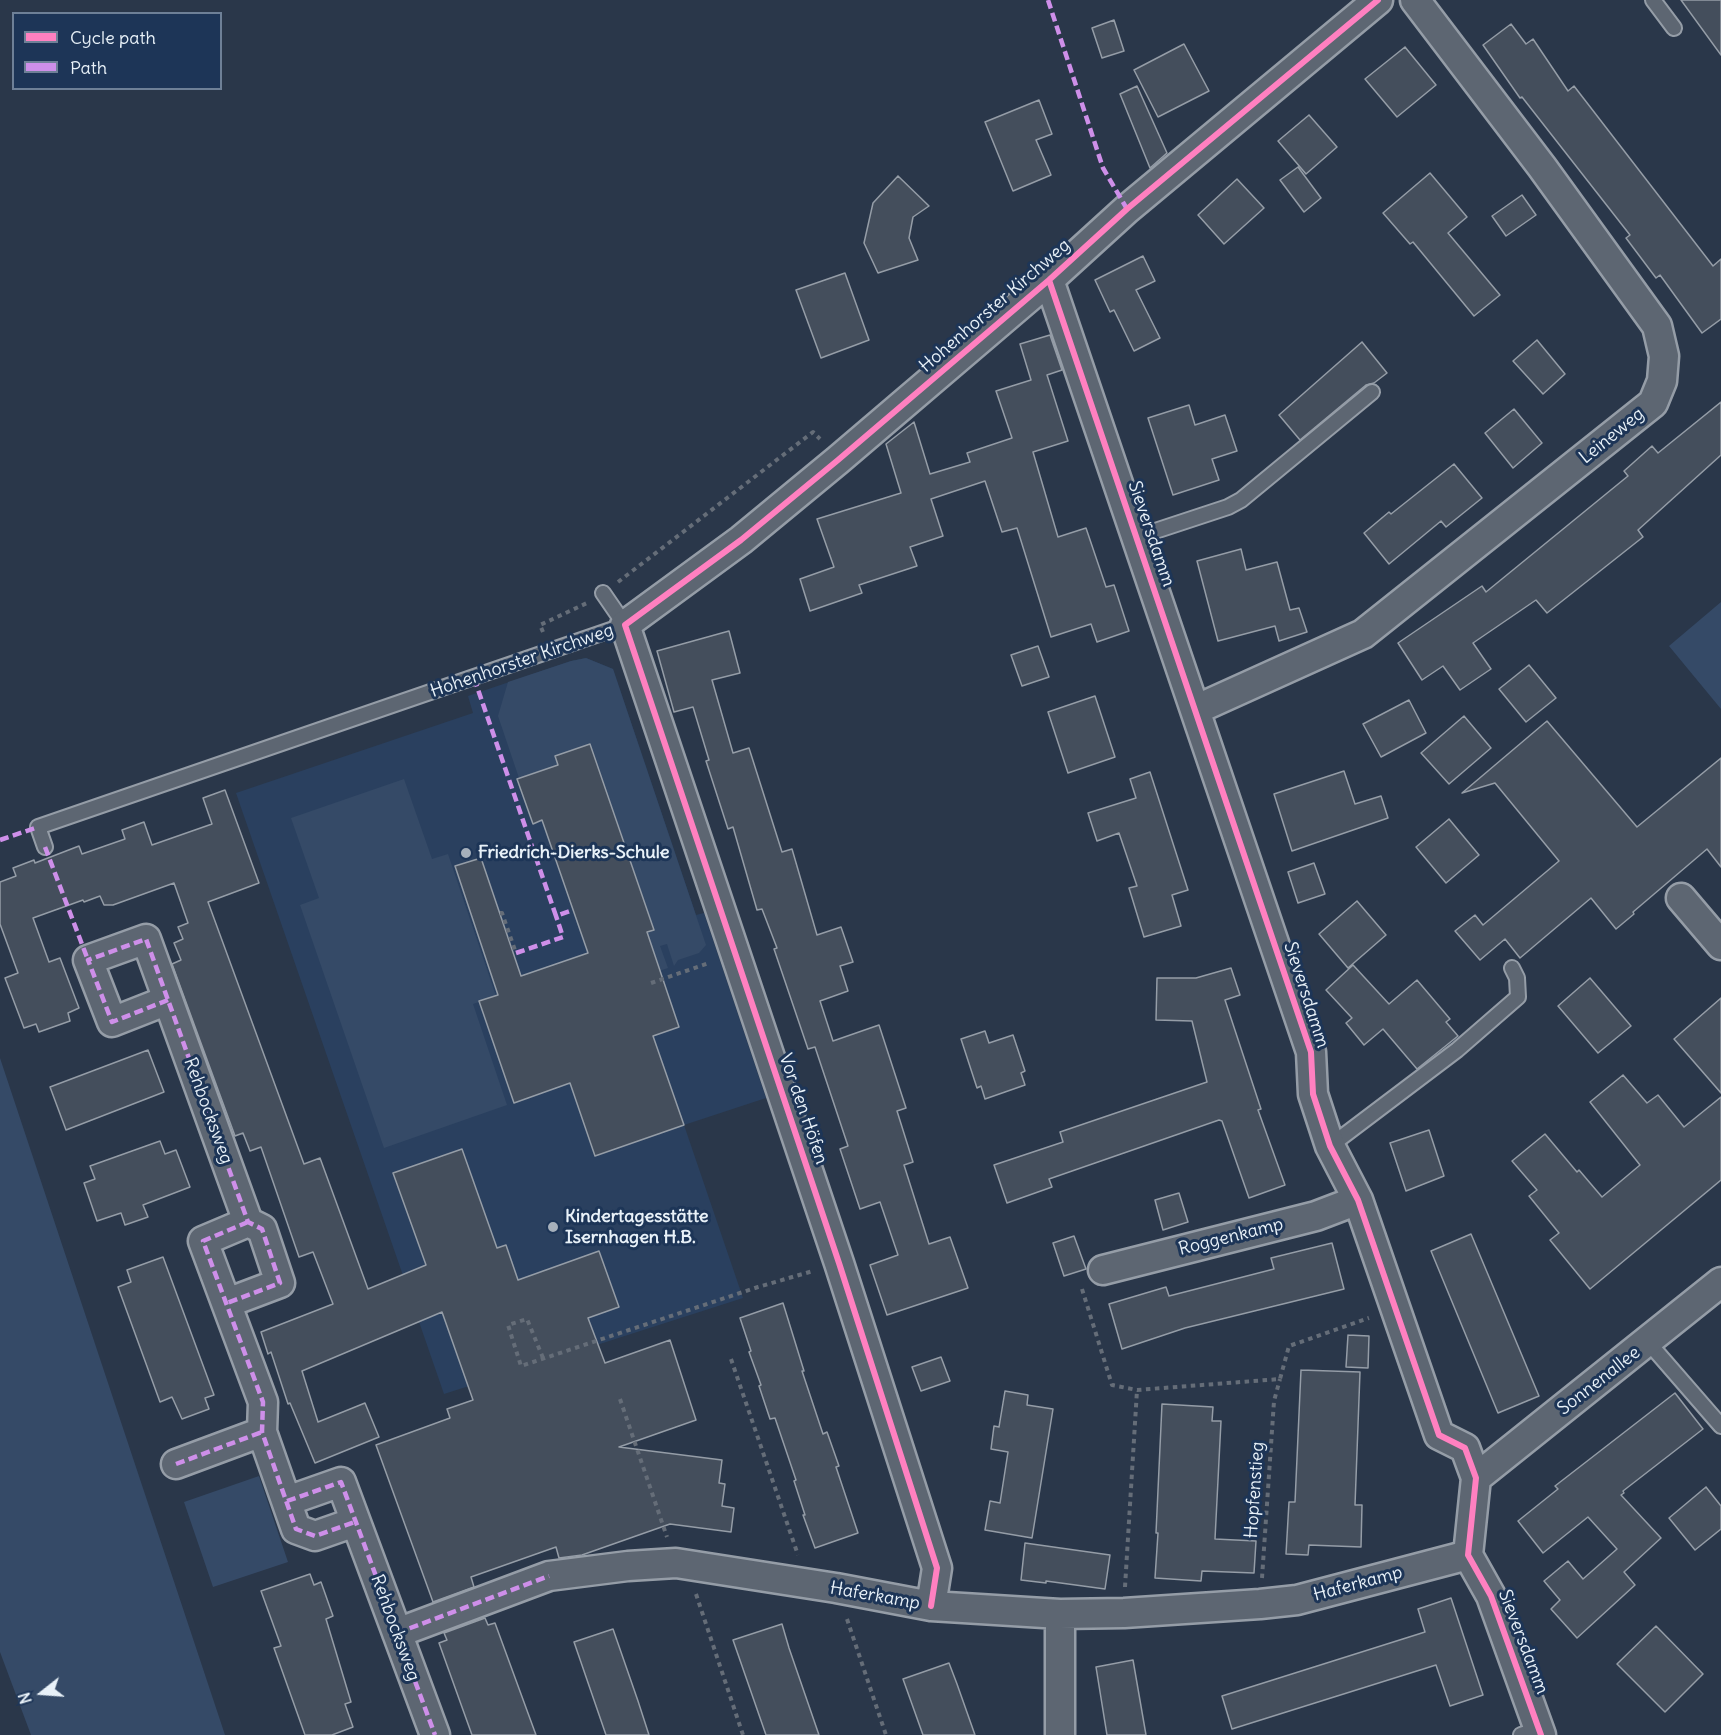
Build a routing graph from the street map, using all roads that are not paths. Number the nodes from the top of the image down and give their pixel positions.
1 (1378, 0) edge
2 (1415, 0) edge
3 (1653, 0) edge
4 (1674, 28) dead end
5 (1049, 280) junction
6 (1372, 392) dead end
7 (1137, 537) junction
8 (603, 593) road end
9 (625, 625) junction
10 (1195, 710) junction
11 (45, 847) dead end
12 (1680, 898) dead end
13 (1721, 945) edge
14 (1512, 969) dead end
15 (168, 1000) dead end
16 (1330, 1146) junction
17 (1358, 1200) junction
18 (248, 1222) junction
19 (1103, 1270) road end
20 (1721, 1282) edge
21 (227, 1304) junction
22 (1648, 1342) junction
23 (1721, 1426) edge
24 (262, 1432) junction
25 (176, 1464) dead end
26 (1476, 1478) junction
27 (287, 1501) junction
28 (355, 1522) junction
29 (1468, 1555) junction
30 (931, 1606) junction
31 (1060, 1614) junction
32 (397, 1633) junction
33 (1534, 1733) edge
34 (435, 1735) edge
35 (1060, 1735) edge

1 - 5 street, Hohenhorster Kirchweg
2 - 10 street, Leineweg
3 - 4 lane
5 - 7 street, Sieversdamm
5 - 9 street, Hohenhorster Kirchweg
6 - 7 lane, Sieversdamm
7 - 10 street, Sieversdamm
8 - 9 lane
9 - 11 lane, Hohenhorster Kirchweg
9 - 30 street, Vor den Höfen
10 - 16 street, Sieversdamm
12 - 13 street
14 - 16 lane
15 - 18 street, Rehbocksweg
16 - 17 street, Sieversdamm
17 - 19 street, Roggenkamp
17 - 26 street, Sieversdamm
18 - 21 street
18 - 21 street, Rehbocksweg
20 - 22 street, Sonnenallee
21 - 24 street
22 - 23 lane
22 - 26 street, Sonnenallee
24 - 25 street
24 - 27 street
26 - 29 street, Sieversdamm
27 - 28 street
27 - 28 street, Rehbocksweg
28 - 32 street, Rehbocksweg
29 - 31 street, Haferkamp
29 - 33 street, Sieversdamm
30 - 31 street, Haferkamp
30 - 32 street, Haferkamp
31 - 35 street
32 - 34 street, Rehbocksweg

